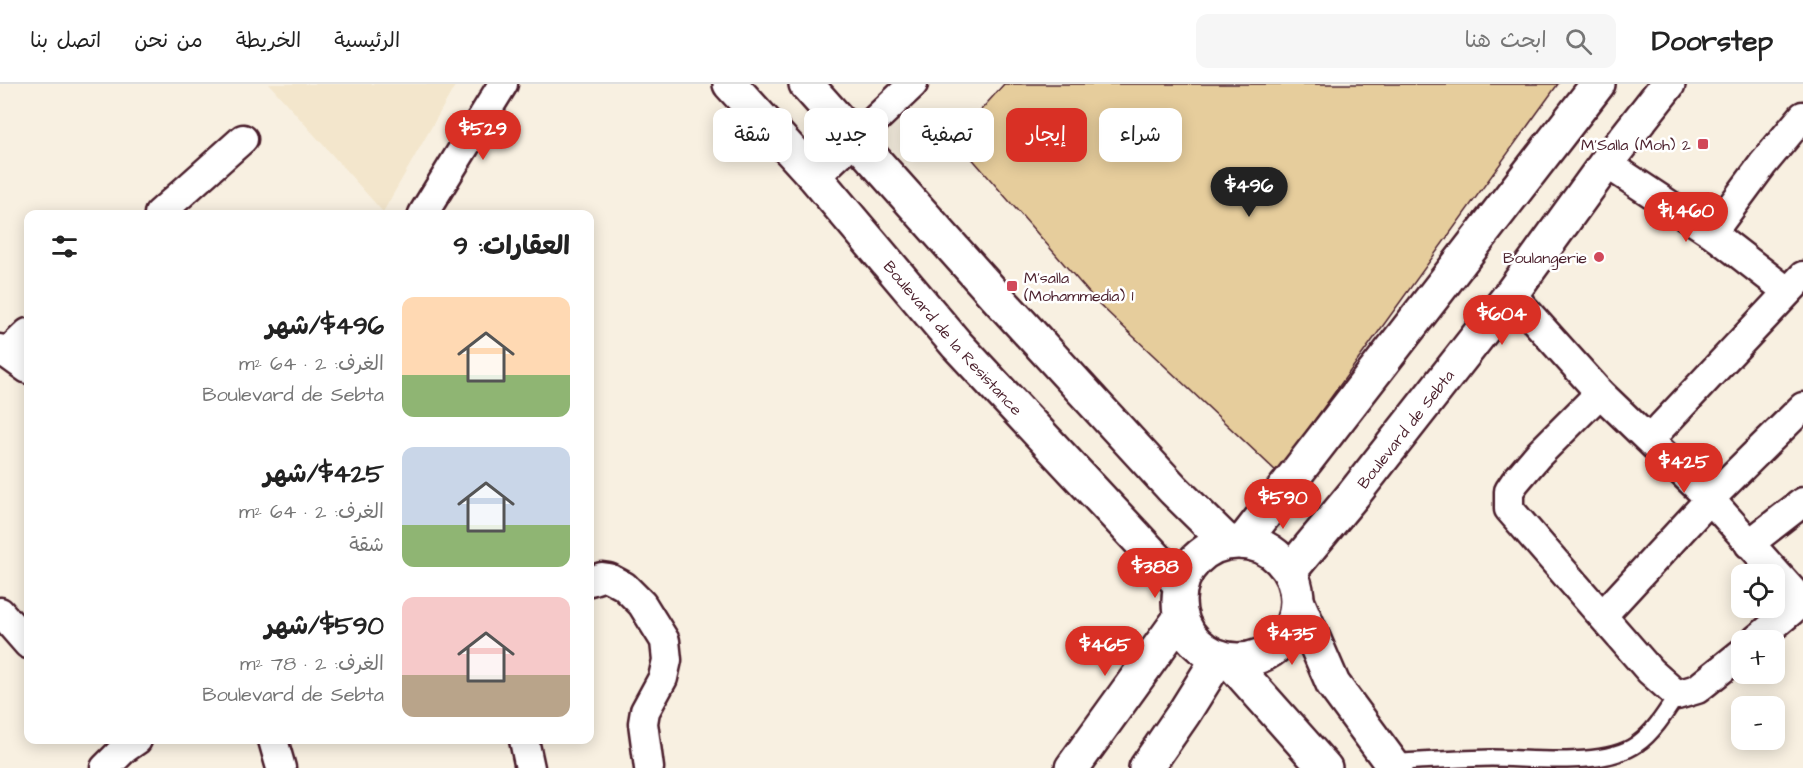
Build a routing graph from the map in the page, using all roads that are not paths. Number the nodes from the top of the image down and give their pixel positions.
1 (503, 84) edge
2 (730, 84) edge
3 (806, 84) edge
4 (914, 84) edge
5 (1598, 84) edge
6 (1668, 84) edge
7 (827, 108) edge
8 (887, 108) edge
9 (1803, 116) edge
10 (243, 139) dead end
11 (829, 162) edge
12 (876, 162) edge
13 (1606, 163) junction
14 (814, 177) junction
15 (163, 210) edge
16 (425, 210) edge
17 (1712, 233) junction
18 (1796, 284) edge
19 (1511, 294) junction
20 (24, 339) edge
21 (12, 357) edge
22 (1600, 393) junction
23 (1803, 407) edge
24 (1649, 440) junction
25 (1710, 499) junction
26 (1803, 502) edge
27 (1235, 542) junction
28 (1749, 544) junction
29 (1290, 571) junction
30 (594, 580) edge
31 (1181, 601) junction
32 (1298, 603) junction
33 (1803, 603) edge
34 (0, 612) edge
35 (1602, 616) junction
36 (1769, 630) edge
37 (24, 639) edge
38 (1224, 658) junction
39 (1731, 662) edge
40 (1677, 695) junction
41 (274, 744) edge
42 (525, 744) edge
43 (1606, 762) edge
44 (1394, 765) edge
45 (281, 768) edge
46 (530, 768) edge
47 (649, 768) edge
48 (1072, 768) edge
49 (1146, 768) edge
50 (1325, 768) edge

1 - 16 street
2 - 14 main road, Boulevard de la Resistance
3 - 7 main road
4 - 8 street
5 - 27 main road
6 - 13 main road, Boulevard de Sebta
9 - 17 street
10 - 15 street
11 - 14 street
12 - 27 main road
13 - 17 street
13 - 19 main road, Boulevard de Sebta
14 - 31 main road, Boulevard de la Resistance
17 - 18 street
18 - 24 street
19 - 22 street
19 - 29 main road, Boulevard de Sebta
20 - 21 street
22 - 24 street
22 - 35 street
23 - 25 street
24 - 25 street
25 - 28 street
25 - 35 street
26 - 28 street
27 - 29 main road
27 - 31 main road
28 - 33 street
29 - 32 main road
30 - 47 street
31 - 38 main road
31 - 48 main road
32 - 38 main road
32 - 44 main road
33 - 36 street
34 - 37 street
35 - 40 street
38 - 49 main road
38 - 50 main road
39 - 40 street
40 - 43 lane
41 - 45 street
42 - 46 street
43 - 44 lane

